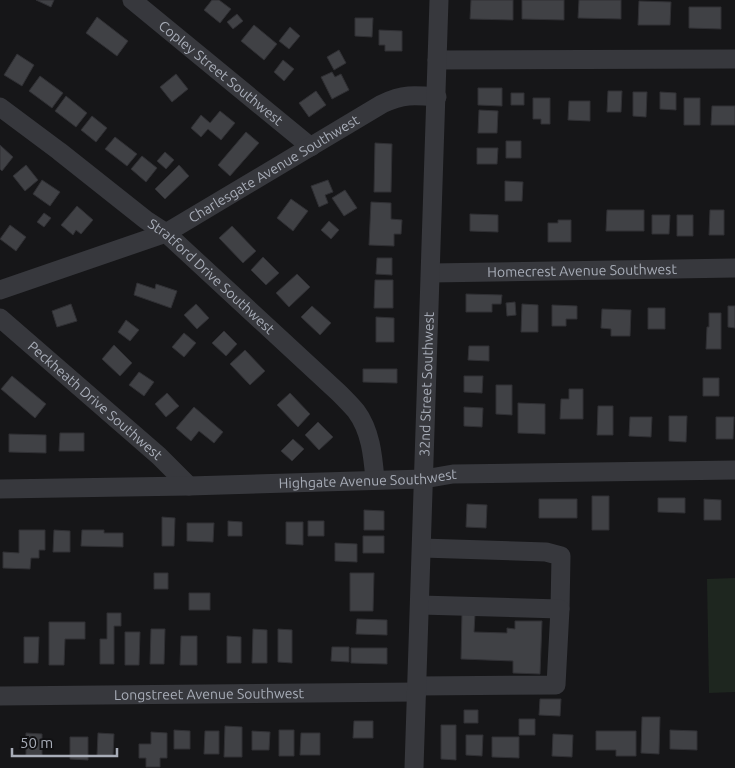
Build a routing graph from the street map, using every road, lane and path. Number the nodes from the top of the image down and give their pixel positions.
1 (132, 0) edge
2 (440, 0) edge
3 (735, 59) edge
4 (438, 60) junction
5 (437, 96) junction
6 (0, 107) edge
7 (311, 147) junction
8 (166, 233) junction
9 (735, 268) edge
10 (431, 273) junction
11 (0, 290) edge
12 (0, 318) edge
13 (735, 470) edge
14 (424, 479) junction
15 (375, 480) junction
16 (189, 486) junction
17 (0, 489) edge
18 (422, 548) junction
19 (420, 605) junction
20 (560, 609) junction
21 (417, 689) junction
22 (0, 696) edge
23 (414, 768) edge

1 - 7 street, Copley Street Southwest
2 - 4 street, 32nd Street Southwest
3 - 4 street
4 - 5 street, 32nd Street Southwest
5 - 7 street, Charlesgate Avenue Southwest
5 - 10 street, 32nd Street Southwest
6 - 8 street, Stratford Drive Southwest
7 - 8 street, Charlesgate Avenue Southwest
8 - 11 street, Charlesgate Avenue Southwest
8 - 15 street, Stratford Drive Southwest
9 - 10 street, Homecrest Avenue Southwest
10 - 14 street, 32nd Street Southwest
12 - 16 street, Peckheath Drive Southwest
13 - 14 street, Highgate Avenue Southwest
14 - 15 street, Highgate Avenue Southwest
14 - 18 street, 32nd Street Southwest
15 - 16 street, Highgate Avenue Southwest
16 - 17 street, Highgate Avenue Southwest
18 - 19 street, 32nd Street Southwest
18 - 20 street
19 - 20 street
19 - 21 street, 32nd Street Southwest
20 - 21 street, Longstreet Avenue Southwest
21 - 22 street, Longstreet Avenue Southwest
21 - 23 street, 32nd Street Southwest

